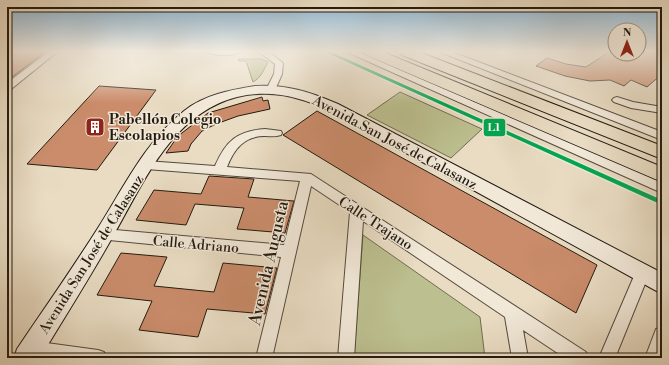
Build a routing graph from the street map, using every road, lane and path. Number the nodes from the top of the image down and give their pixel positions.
1 (31, 69) edge
2 (278, 69) edge
3 (390, 69) edge
4 (411, 69) edge
5 (450, 69) edge
6 (488, 69) edge
7 (7, 88) edge
8 (272, 88) junction
9 (617, 100) dead end
10 (662, 110) edge
11 (277, 133) dead end
12 (662, 136) edge
13 (662, 153) edge
14 (146, 165) junction
15 (219, 171) junction
16 (662, 175) edge
17 (307, 177) junction
18 (662, 188) edge
19 (357, 210) junction
20 (104, 235) junction
21 (289, 252) junction
22 (642, 274) junction
23 (662, 284) edge
24 (512, 312) junction
25 (662, 335) edge
26 (29, 354) edge
27 (98, 358) edge
28 (264, 358) edge
29 (346, 358) edge
30 (520, 358) edge
31 (580, 358) edge
32 (607, 358) edge
33 (653, 358) edge

1 - 7 street
2 - 8 street
3 - 18 street
4 - 16 main road
5 - 13 main road
6 - 12 street
8 - 14 street, Avenida San José de Calasanz
8 - 22 street, Avenida San José de Calasanz
9 - 10 street
11 - 15 street
14 - 15 street, Calle Trajano
14 - 20 street, Avenida San José de Calasanz
15 - 17 street, Calle Trajano
17 - 19 street, Calle Trajano
17 - 21 street, Avenida Augusta
19 - 24 street, Calle Trajano
19 - 29 street
20 - 21 street, Calle Adriano
20 - 26 street, Avenida San José de Calasanz
21 - 28 street, Avenida Augusta
22 - 23 street, Avenida San José de Calasanz
22 - 32 street
24 - 30 street
24 - 31 street, Calle Trajano
25 - 33 street
26 - 27 street

